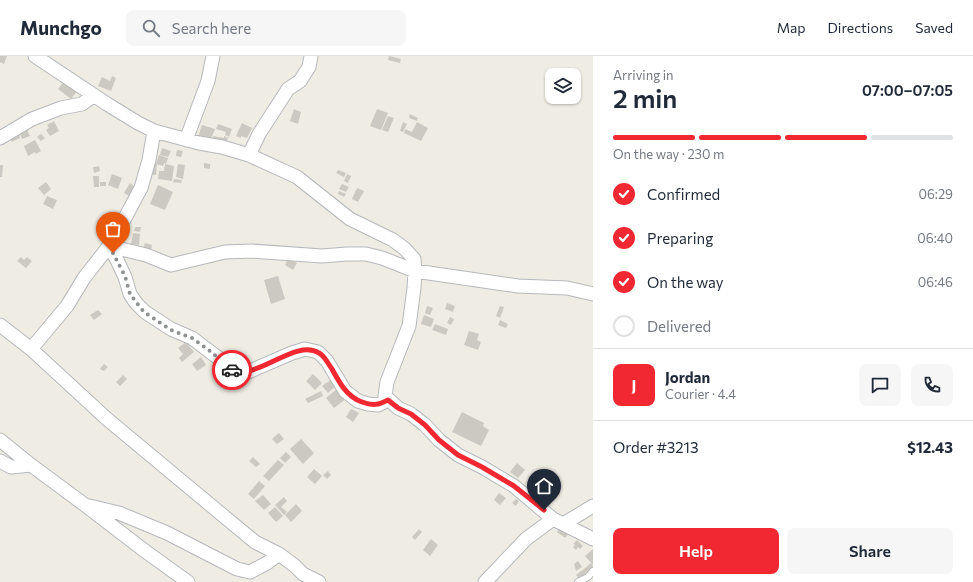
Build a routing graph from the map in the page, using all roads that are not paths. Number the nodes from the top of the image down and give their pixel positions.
1 (35, 56) edge
2 (213, 56) edge
3 (311, 56) edge
4 (94, 95) junction
5 (154, 131) junction
6 (0, 138) edge
7 (186, 140) junction
8 (249, 155) junction
9 (109, 246) junction
10 (415, 271) junction
11 (593, 294) edge
12 (0, 325) edge
13 (31, 349) junction
14 (388, 400) junction
15 (0, 440) edge
16 (0, 461) edge
17 (31, 465) junction
18 (85, 505) junction
19 (593, 506) edge
20 (559, 521) junction
21 (593, 539) edge
22 (279, 554) junction
23 (593, 571) edge
24 (188, 582) edge
25 (319, 582) edge
26 (485, 582) edge
27 (578, 582) edge

1 - 4 street
2 - 7 street
3 - 8 street
4 - 5 street
4 - 6 street
5 - 7 street
5 - 9 street
7 - 8 street
8 - 10 street
9 - 10 street
9 - 13 street
9 - 14 street
10 - 11 street
10 - 14 street
12 - 13 street
13 - 22 street
14 - 20 street
15 - 17 street
16 - 17 street
17 - 18 street
18 - 22 street
18 - 24 street
19 - 20 street
20 - 21 street
20 - 26 street
22 - 25 street
23 - 27 lane

